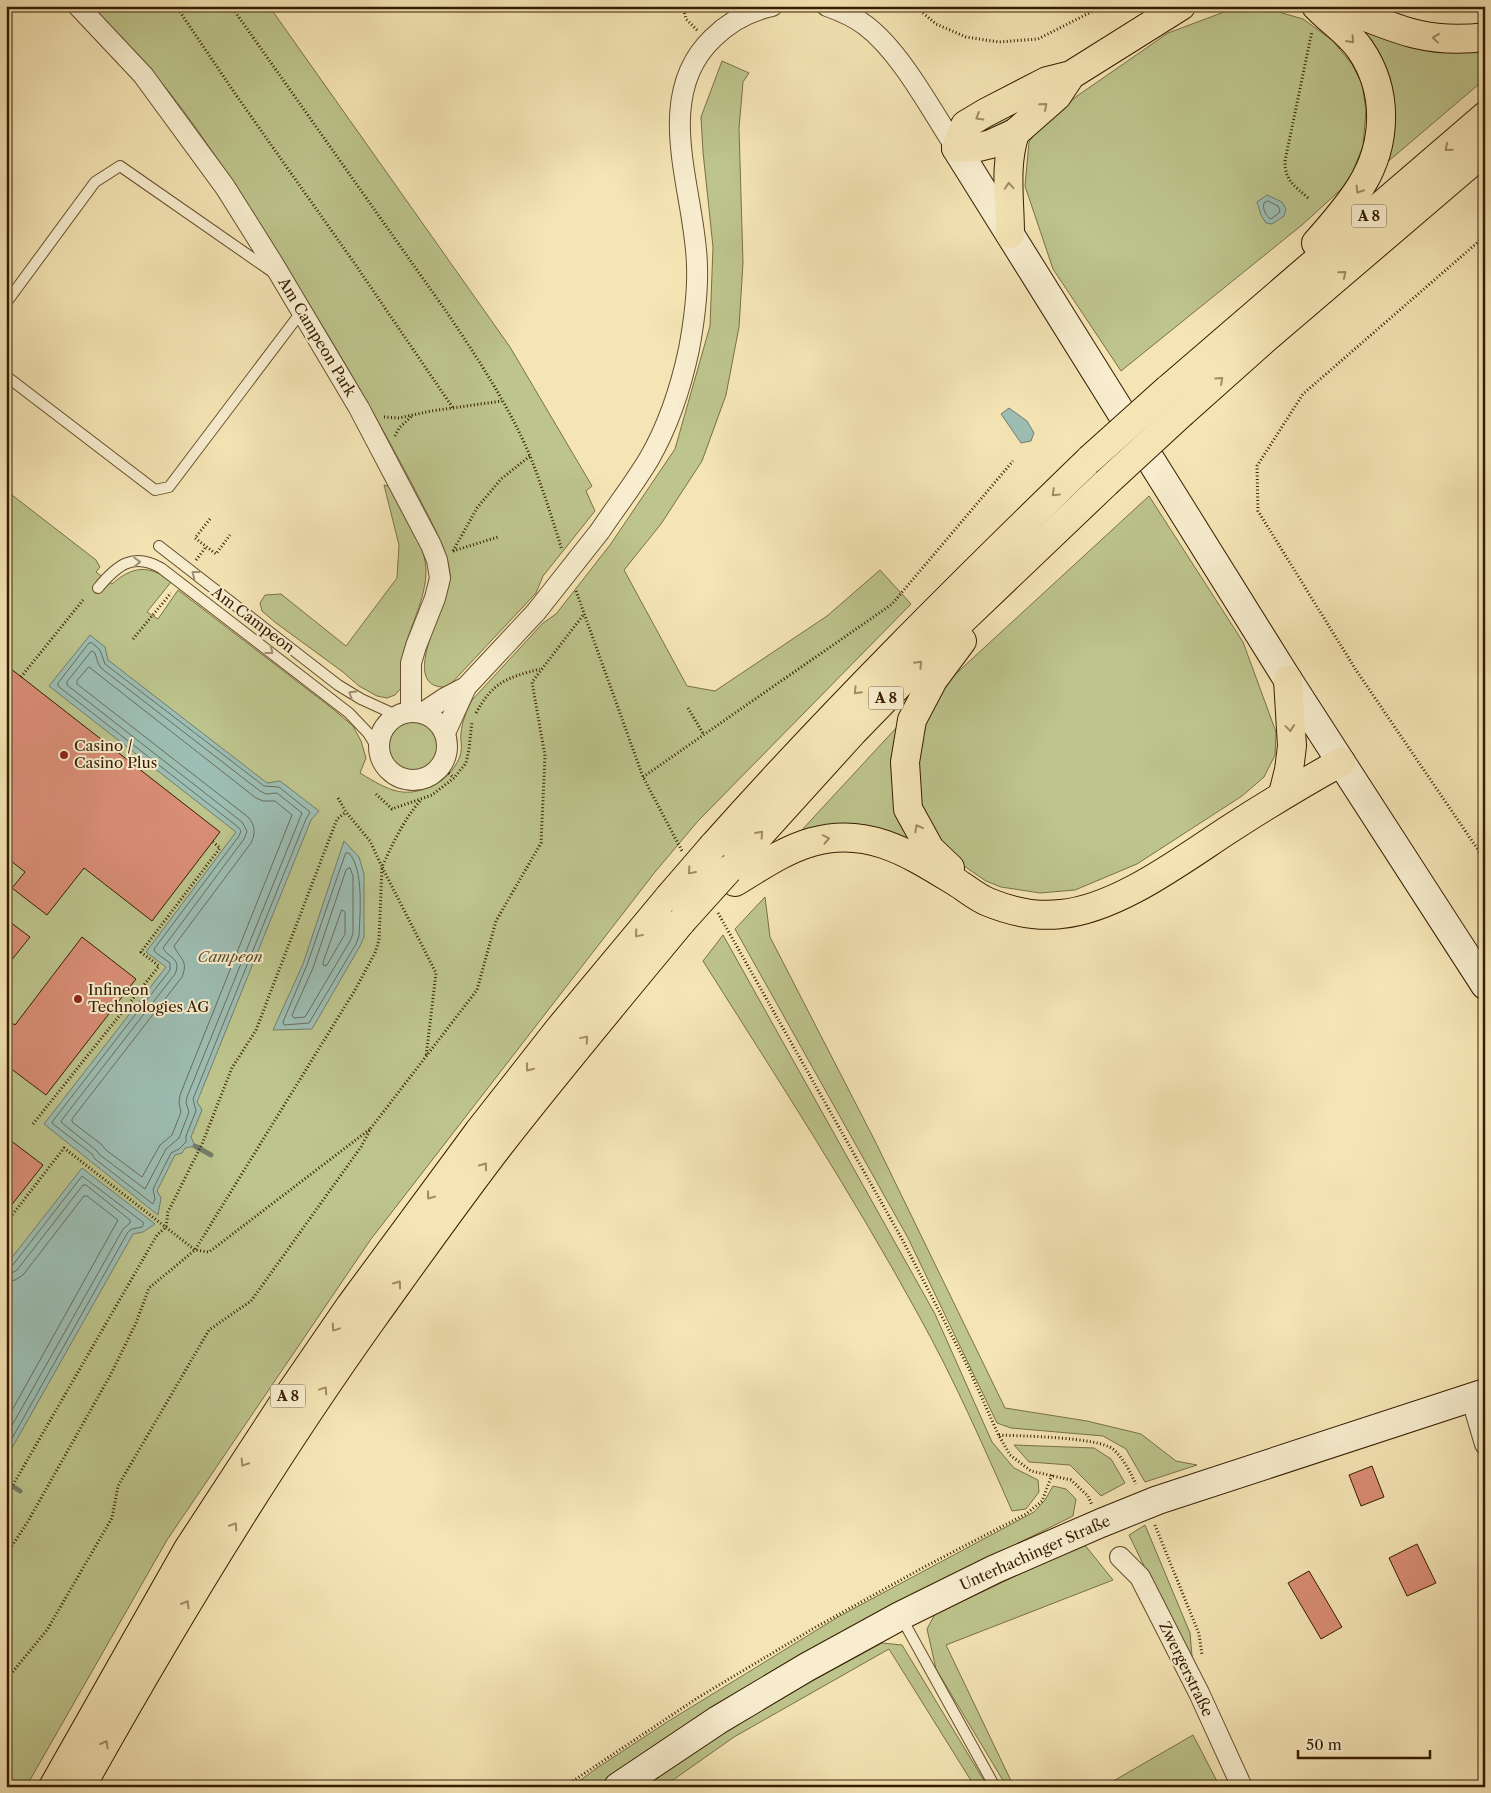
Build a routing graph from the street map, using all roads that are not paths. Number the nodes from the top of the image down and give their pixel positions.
1 (78, 6) edge
2 (772, 6) edge
3 (827, 6) edge
4 (1181, 6) edge
5 (1324, 7) edge
6 (1485, 37) edge
7 (1071, 75) junction
8 (1485, 116) edge
9 (1015, 133) junction
10 (956, 148) junction
11 (1485, 151) edge
12 (1010, 234) junction
13 (282, 278) junction
14 (6, 303) edge
15 (302, 311) junction
16 (1253, 316) junction
17 (6, 376) edge
18 (1053, 534) junction
19 (160, 546) dead end
20 (98, 588) dead end
21 (411, 662) junction
22 (1288, 680) junction
23 (466, 686) junction
24 (445, 698) junction
25 (410, 713) junction
26 (446, 734) junction
27 (378, 749) junction
28 (1341, 762) junction
29 (1284, 794) junction
30 (732, 876) junction
31 (986, 901) junction
32 (1485, 985) edge
33 (1478, 1395) edge
34 (1485, 1444) edge
35 (1120, 1557) dead end
36 (900, 1616) junction
37 (53, 1787) edge
38 (81, 1787) edge
39 (618, 1787) edge
40 (995, 1787) edge
41 (1242, 1787) edge

1 - 13 street, Am Campeon Park
2 - 23 street, bridge
3 - 10 street
4 - 7 highway
6 -> 5 highway
5 -> 16 highway
9 -> 7 highway
7 -> 10 highway
8 -> 16 highway, A 8
9 - 10 highway
12 -> 9 highway
10 - 12 main road
18 -> 11 highway, A 8, bridge
12 - 22 main road
13 - 14 lane
13 - 15 street, Am Campeon Park
15 - 17 lane
15 - 21 street, Am Campeon Park
16 -> 37 highway, A 8, bridge
30 -> 18 highway, A 8
31 -> 18 highway
25 -> 19 lane, Am Campeon
20 -> 27 lane, Am Campeon
21 - 24 street
21 - 25 street, Am Campeon Park
22 - 28 main road
22 -> 29 highway
23 - 24 street
23 - 26 street
24 - 25 street
25 - 26 street
25 - 27 street
26 - 27 street
28 - 29 highway
28 - 32 main road
29 - 31 highway
30 -> 31 highway
38 -> 30 highway, A 8, bridge
33 - 34 street
33 - 36 main road, Unterhachinger Straße
35 - 41 street, Zwergerstraße
36 - 39 main road, Unterhachinger Straße
36 - 40 lane

